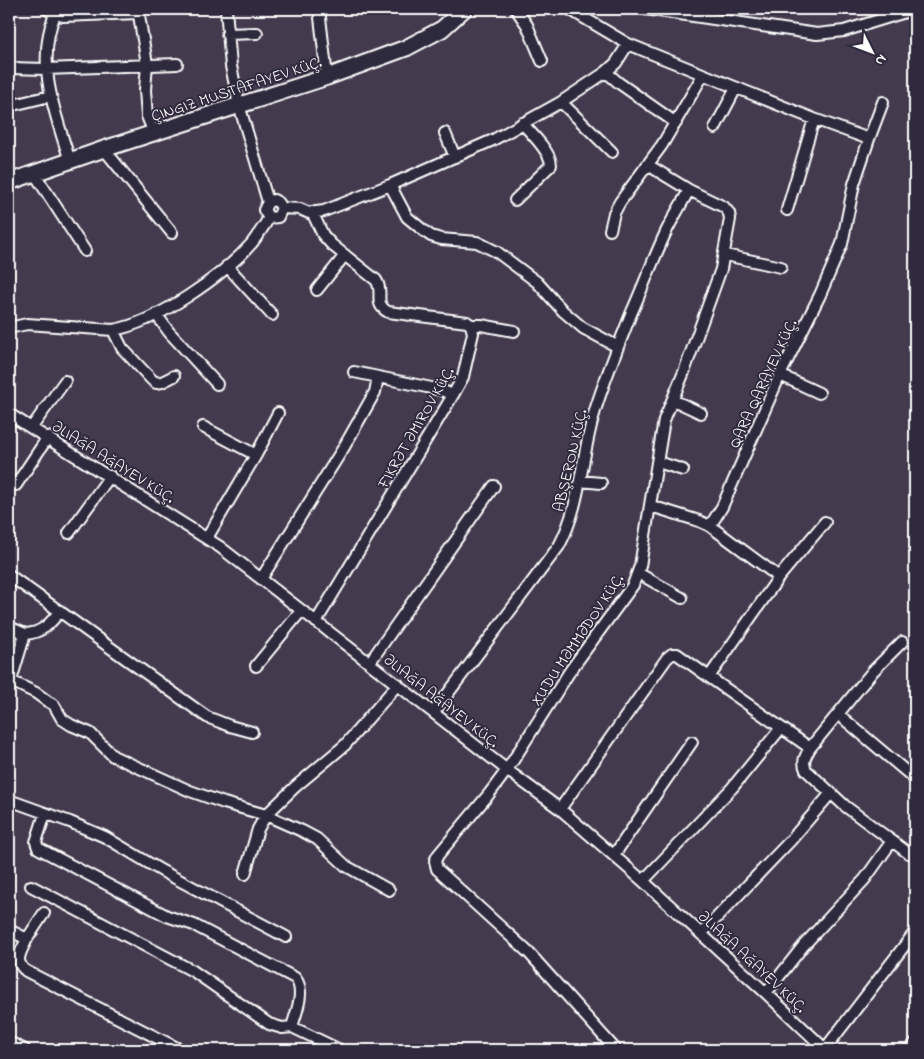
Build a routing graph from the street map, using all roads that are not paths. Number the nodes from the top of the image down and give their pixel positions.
1 (226, 9) edge
2 (319, 9) edge
3 (464, 9) edge
4 (516, 9) edge
5 (569, 9) edge
6 (645, 9) edge
7 (915, 9) edge
8 (51, 11) edge
9 (138, 11) edge
10 (257, 33) dead end
11 (227, 34) junction
12 (628, 44) junction
13 (542, 61) dead end
14 (147, 64) junction
15 (177, 64) dead end
16 (9, 68) edge
17 (46, 69) junction
18 (606, 72) junction
19 (703, 75) junction
20 (327, 77) junction
21 (736, 88) junction
22 (50, 96) junction
23 (561, 102) junction
24 (883, 102) dead end
25 (239, 105) junction
26 (9, 106) edge
27 (814, 119) junction
28 (522, 123) junction
29 (676, 123) junction
30 (714, 128) dead end
31 (154, 133) junction
32 (445, 133) dead end
33 (869, 139) junction
34 (104, 149) junction
35 (612, 152) dead end
36 (455, 157) junction
37 (70, 161) junction
38 (648, 166) junction
39 (34, 173) junction
40 (9, 182) edge
41 (390, 185) junction
42 (689, 190) junction
43 (515, 200) dead end
44 (268, 202) junction
45 (282, 208) junction
46 (787, 210) dead end
47 (312, 212) junction
48 (269, 218) junction
49 (610, 230) dead end
50 (172, 233) dead end
51 (85, 251) dead end
52 (345, 254) junction
53 (725, 255) junction
54 (227, 266) junction
55 (781, 267) dead end
56 (317, 290) dead end
57 (156, 314) junction
58 (272, 315) dead end
59 (471, 325) junction
60 (9, 328) edge
61 (113, 330) junction
62 (514, 331) dead end
63 (618, 347) junction
64 (354, 372) dead end
65 (780, 375) junction
66 (174, 376) dead end
67 (378, 378) junction
68 (65, 381) dead end
69 (217, 384) dead end
70 (819, 394) dead end
71 (454, 395) junction
72 (673, 400) junction
73 (278, 413) dead end
74 (702, 413) dead end
75 (9, 414) edge
76 (203, 427) dead end
77 (32, 428) junction
78 (48, 437) junction
79 (256, 456) junction
80 (658, 462) junction
81 (684, 470) dead end
82 (110, 476) junction
83 (580, 481) junction
84 (601, 483) dead end
85 (16, 485) dead end
86 (494, 486) dead end
87 (651, 506) junction
88 (825, 522) dead end
89 (710, 526) junction
90 (69, 534) dead end
91 (207, 538) junction
92 (638, 573) junction
93 (9, 575) edge
94 (780, 578) junction
95 (261, 579) junction
96 (682, 598) dead end
97 (60, 611) junction
98 (301, 611) junction
99 (316, 622) junction
100 (9, 627) edge
101 (25, 634) junction
102 (902, 642) dead end
103 (370, 662) junction
104 (256, 666) dead end
105 (709, 677) junction
106 (10, 684) edge
107 (398, 684) junction
108 (434, 712) junction
109 (838, 714) junction
110 (781, 728) junction
111 (252, 732) dead end
112 (692, 742) dead end
113 (810, 748) junction
114 (507, 770) junction
115 (915, 779) edge
116 (831, 793) junction
117 (9, 800) edge
118 (560, 809) junction
119 (45, 814) junction
120 (266, 815) junction
121 (892, 841) junction
122 (908, 853) dead end
123 (614, 855) junction
124 (245, 874) dead end
125 (643, 881) junction
126 (30, 886) dead end
127 (389, 890) dead end
128 (44, 913) dead end
129 (9, 930) edge
130 (915, 932) edge
131 (701, 934) junction
132 (286, 937) dead end
133 (26, 939) junction
134 (766, 992) junction
135 (292, 1027) junction
136 (9, 1042) edge
137 (915, 1043) edge
138 (162, 1046) edge
139 (25, 1050) edge
140 (182, 1050) edge
141 (340, 1050) edge
142 (616, 1050) edge
143 (826, 1050) edge
144 (910, 1050) edge

1 - 11 street
2 - 20 street
3 - 20 street, ÇINGIZ MUSTAFAYEV KÜÇ.
4 - 13 street
5 - 12 street
6 - 7 street
8 - 9 street
8 - 17 street
9 - 14 street
10 - 11 street
11 - 25 street
12 - 18 street
12 - 19 street
14 - 15 street
14 - 17 street
14 - 31 street
16 - 17 street
17 - 22 street
18 - 23 street
18 - 29 street
19 - 21 street
19 - 29 street
20 - 25 street, ÇINGIZ MUSTAFAYEV KÜÇ.
21 - 27 street
21 - 30 street
22 - 26 street
22 - 37 street
23 - 28 street
23 - 35 street
24 - 33 street, QARA QARAYEV KÜÇ.
25 - 31 street, ÇINGIZ MUSTAFAYEV KÜÇ.
25 - 44 street
27 - 33 street
27 - 46 street
28 - 36 street
28 - 43 street
29 - 38 street
31 - 34 street, ÇINGIZ MUSTAFAYEV KÜÇ.
32 - 36 street
33 - 65 street, QARA QARAYEV KÜÇ.
34 - 37 street, ÇINGIZ MUSTAFAYEV KÜÇ.
34 - 50 street
36 - 41 street
37 - 39 street, ÇINGIZ MUSTAFAYEV KÜÇ.
38 - 42 street, XUDU MƏMMƏDOV KÜÇ.
38 - 49 street
39 - 40 street, ÇINGIZ MUSTAFAYEV KÜÇ.
39 - 51 street
41 - 47 street
41 - 63 street
42 - 53 street, XUDU MƏMMƏDOV KÜÇ.
42 - 63 street, ABŞERON KÜÇ.
44 - 45 street
44 - 48 street
45 - 47 street
45 - 48 street
47 - 52 street
48 - 54 street
52 - 56 street
52 - 59 street
53 - 55 street
53 - 72 street, XUDU MƏMMƏDOV KÜÇ.
54 - 57 street
54 - 58 street
57 - 61 street
57 - 69 street
59 - 62 street
59 - 71 street, FIKRƏT ƏMIROV KÜÇ.
60 - 61 street
61 - 66 street
63 - 83 street, ABŞERON KÜÇ.
64 - 67 street
65 - 70 street
65 - 89 street, QARA QARAYEV KÜÇ.
67 - 71 street
67 - 95 street
68 - 77 street
71 - 99 street, FIKRƏT ƏMIROV KÜÇ.
72 - 74 street
72 - 80 street, XUDU MƏMMƏDOV KÜÇ.
73 - 79 street
75 - 77 street, ƏLIAĞA AĞAYEV KÜÇ.
76 - 79 street
77 - 78 street, ƏLIAĞA AĞAYEV KÜÇ.
78 - 82 street, ƏLIAĞA AĞAYEV KÜÇ.
78 - 85 street
79 - 91 street
80 - 81 street
80 - 87 street, XUDU MƏMMƏDOV KÜÇ.
82 - 90 street
82 - 91 street, ƏLIAĞA AĞAYEV KÜÇ.
83 - 84 street
83 - 108 street, ABŞERON KÜÇ.
86 - 103 street
87 - 89 street
87 - 92 street, XUDU MƏMMƏDOV KÜÇ.
88 - 94 street
89 - 94 street
91 - 95 street, ƏLIAĞA AĞAYEV KÜÇ.
92 - 96 street
92 - 114 street, XUDU MƏMMƏDOV KÜÇ.
93 - 97 street
94 - 105 street
95 - 98 street, ƏLIAĞA AĞAYEV KÜÇ.
97 - 101 street
97 - 111 street
98 - 99 street, ƏLIAĞA AĞAYEV KÜÇ.
98 - 104 street
99 - 103 street, ƏLIAĞA AĞAYEV KÜÇ.
100 - 101 street
101 - 106 street
102 - 109 street
103 - 107 street, ƏLIAĞA AĞAYEV KÜÇ.
105 - 110 street
105 - 118 street
106 - 120 street
107 - 108 street, ƏLIAĞA AĞAYEV KÜÇ.
107 - 120 street
108 - 114 street, ƏLIAĞA AĞAYEV KÜÇ.
109 - 113 street
109 - 115 street
110 - 113 street
110 - 125 street
112 - 123 street
113 - 116 street
114 - 118 street, ƏLIAĞA AĞAYEV KÜÇ.
114 - 142 street, XUDU MƏMMƏDOV KÜÇ.
116 - 121 street
116 - 131 street
117 - 119 street
118 - 123 street, ƏLIAĞA AĞAYEV KÜÇ.
119 - 132 street
119 - 135 street
120 - 124 street
120 - 127 street
121 - 122 street
121 - 134 street
123 - 125 street, ƏLIAĞA AĞAYEV KÜÇ.
125 - 131 street, ƏLIAĞA AĞAYEV KÜÇ.
126 - 135 street
128 - 133 street
129 - 133 street
130 - 143 street
131 - 134 street, ƏLIAĞA AĞAYEV KÜÇ.
133 - 138 street
134 - 143 street, ƏLIAĞA AĞAYEV KÜÇ.
135 - 141 street
136 - 139 street
137 - 144 street
138 - 140 street

